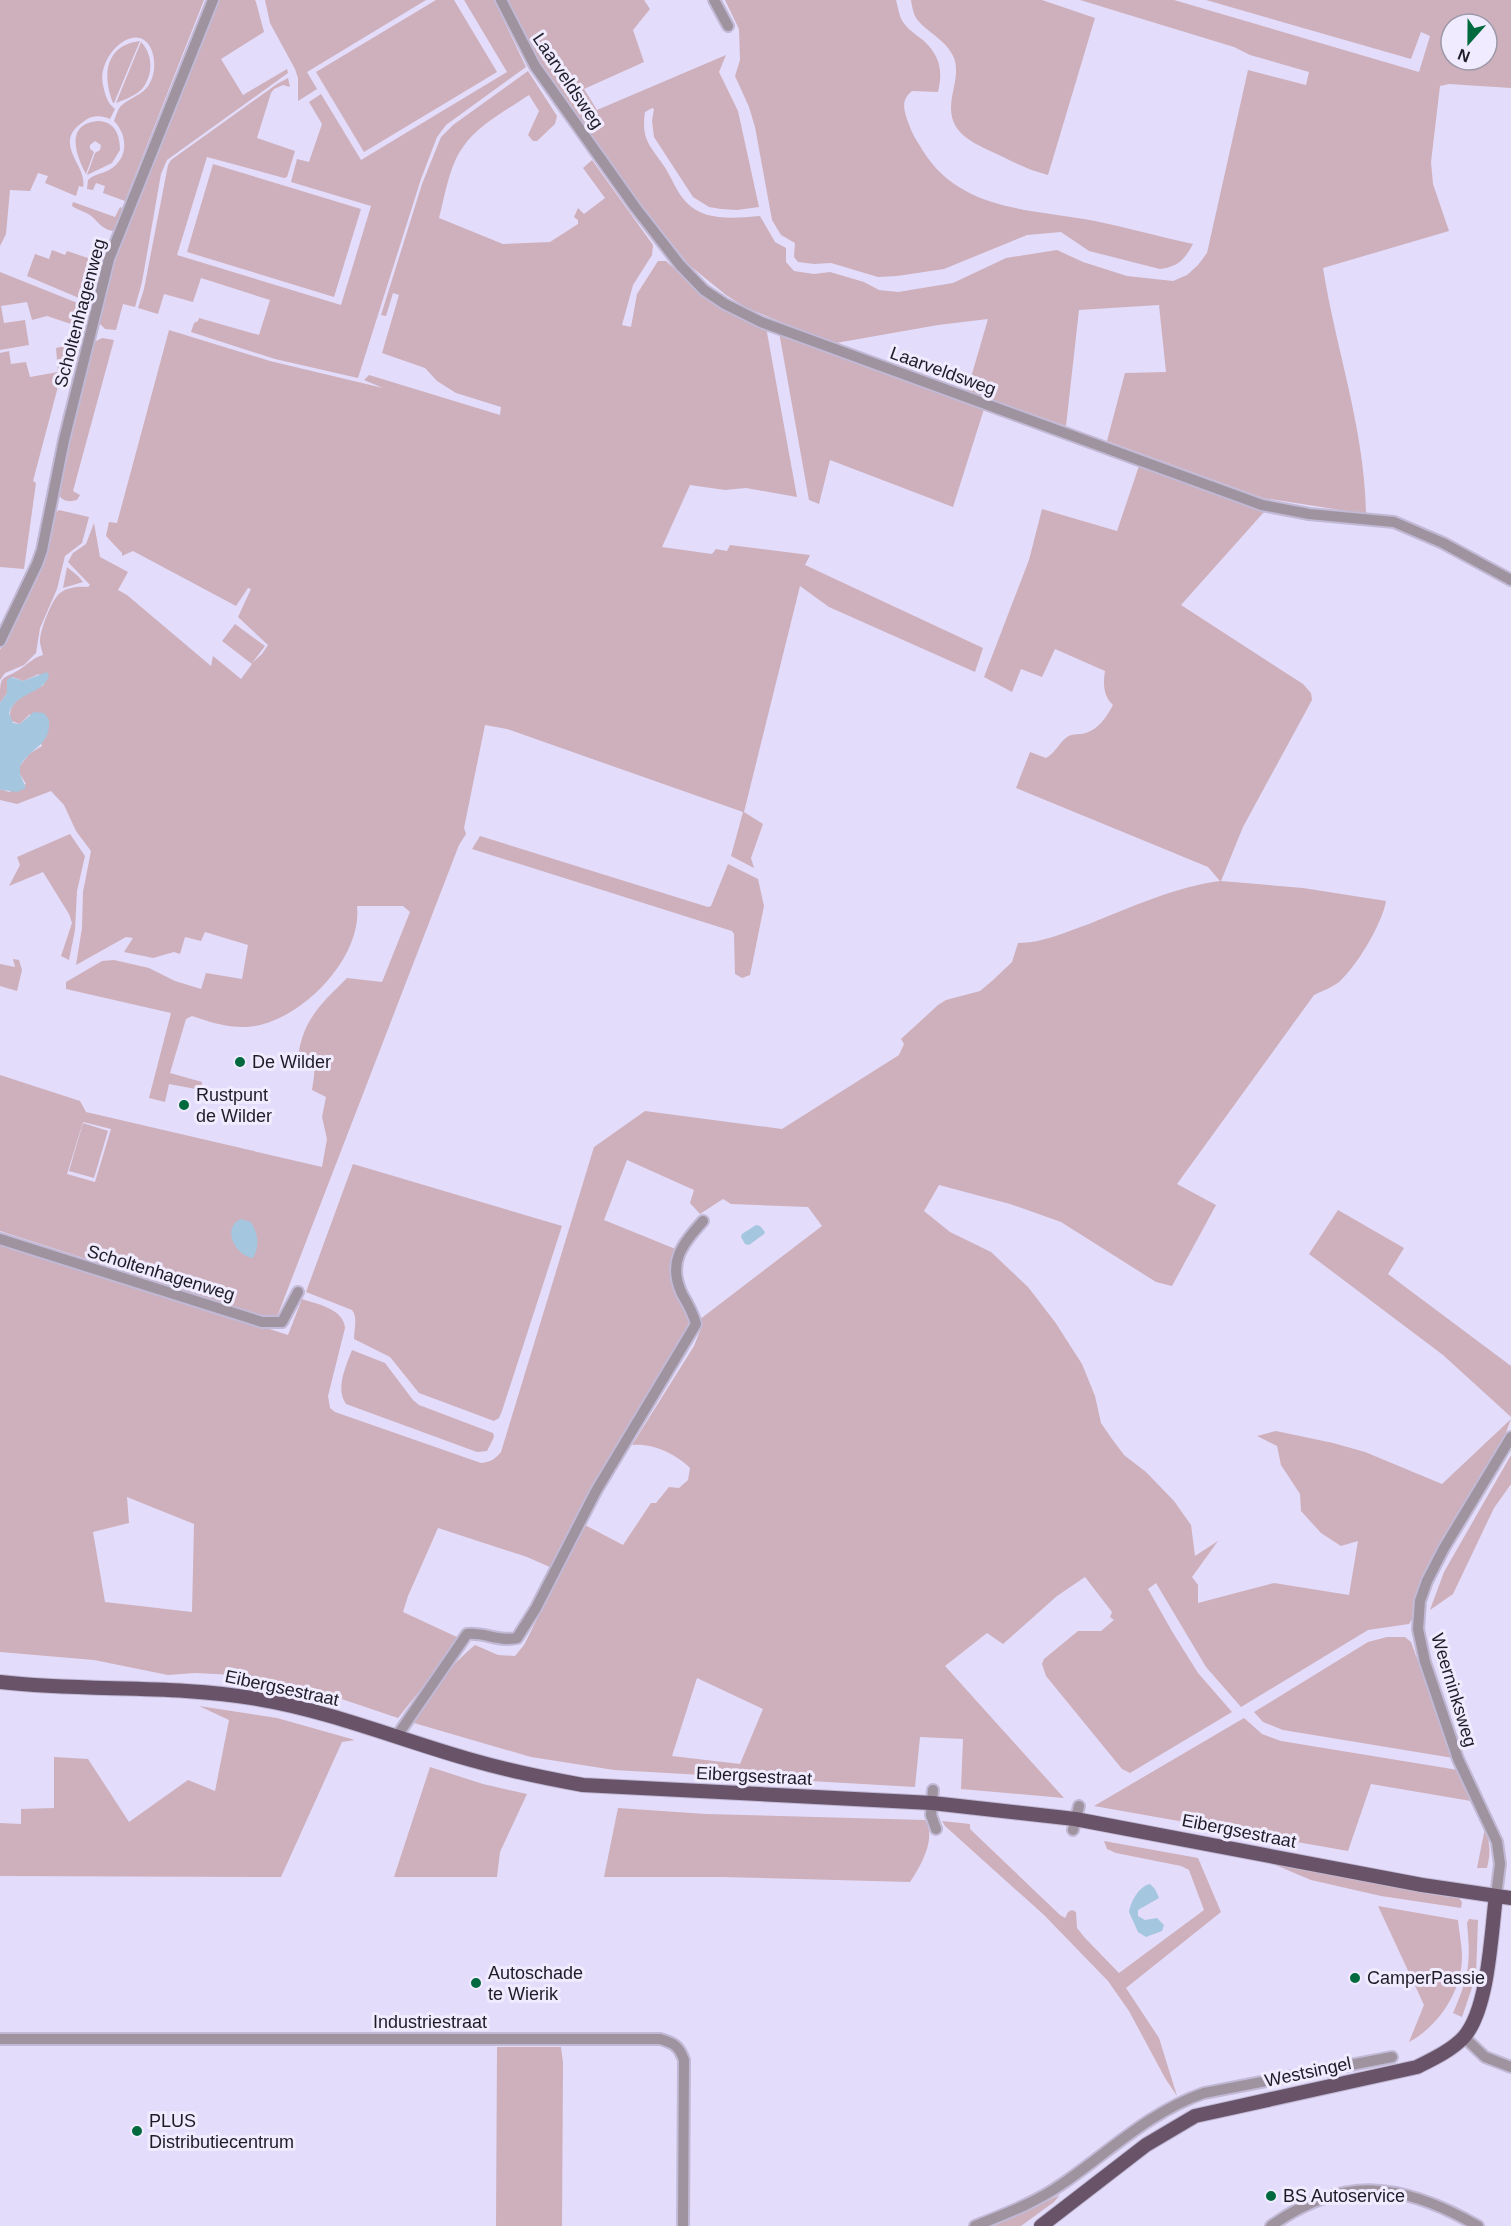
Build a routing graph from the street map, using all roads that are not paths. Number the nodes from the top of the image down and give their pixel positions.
1 (213, 0) edge
2 (501, 0) edge
3 (714, 0) edge
4 (728, 26) dead end
5 (1511, 580) edge
6 (0, 641) edge
7 (703, 1221) dead end
8 (0, 1239) edge
9 (298, 1292) dead end
10 (1511, 1437) edge
11 (0, 1682) edge
12 (397, 1736) junction
13 (932, 1797) junction
14 (936, 1829) dead end
15 (1496, 1896) junction
16 (1511, 1898) edge
17 (1464, 2037) junction
18 (0, 2039) edge
19 (1392, 2057) dead end
20 (1511, 2067) edge
21 (683, 2226) edge
22 (975, 2226) edge
23 (1041, 2226) edge
24 (1271, 2226) edge
25 (1478, 2226) edge

1 - 6 street, Scholtenhagenweg
2 - 5 street, Laarveldsweg
3 - 4 street
7 - 12 street
8 - 9 street, Scholtenhagenweg
10 - 15 street, Weerninksweg
11 - 12 main road, Eibergsestraat
12 - 13 main road, Eibergsestraat
13 - 14 street
13 - 15 main road, Eibergsestraat
15 - 16 main road, Eibergsestraat
15 - 17 main road, Westsingel
17 - 20 street
17 - 23 main road, Westsingel
18 - 21 street, Industriestraat
19 - 22 street, Westsingel
24 - 25 street

